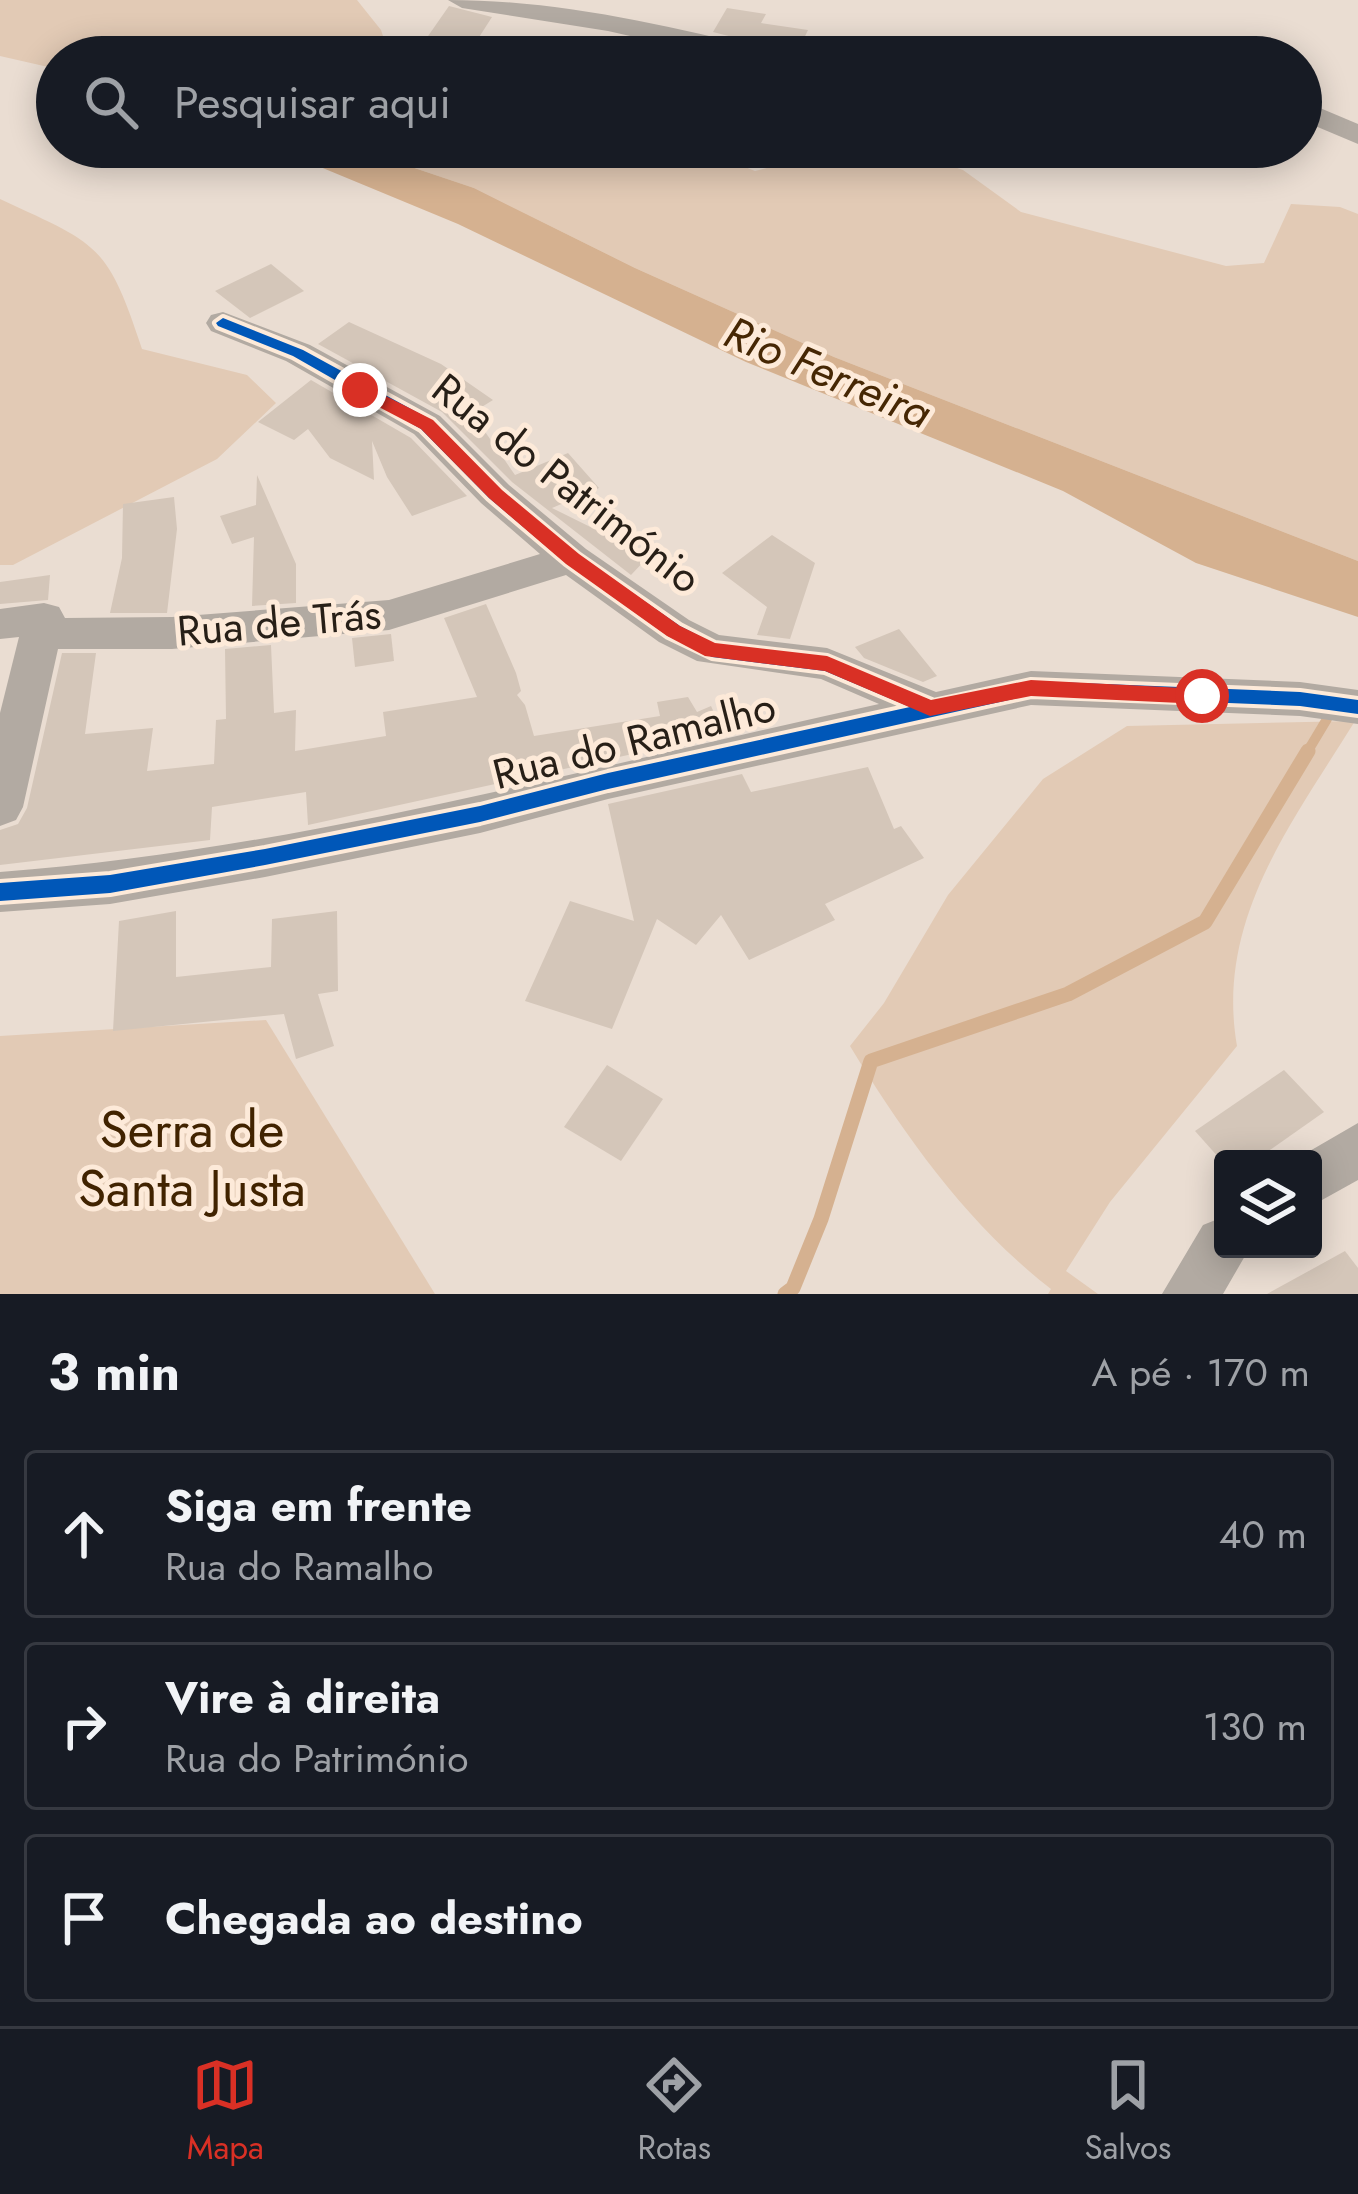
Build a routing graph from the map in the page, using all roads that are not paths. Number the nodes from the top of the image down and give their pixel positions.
1 (462, 0) edge
2 (666, 36) edge
3 (1322, 119) edge
4 (1358, 135) edge
5 (224, 322) dead end
6 (572, 559) junction
7 (20, 629) edge
8 (1358, 707) edge
9 (930, 708) junction
10 (0, 807) edge
11 (0, 892) edge
12 (1358, 1149) edge
13 (1322, 1173) edge
14 (1214, 1258) edge
15 (1190, 1294) edge

1 - 2 street
3 - 4 street
5 - 6 street, Rua do Património
6 - 7 street, Rua de Trás
6 - 9 street, Rua do Património
7 - 10 street
8 - 9 street, Rua do Ramalho
9 - 11 street, Rua do Ramalho
12 - 13 street
14 - 15 street

